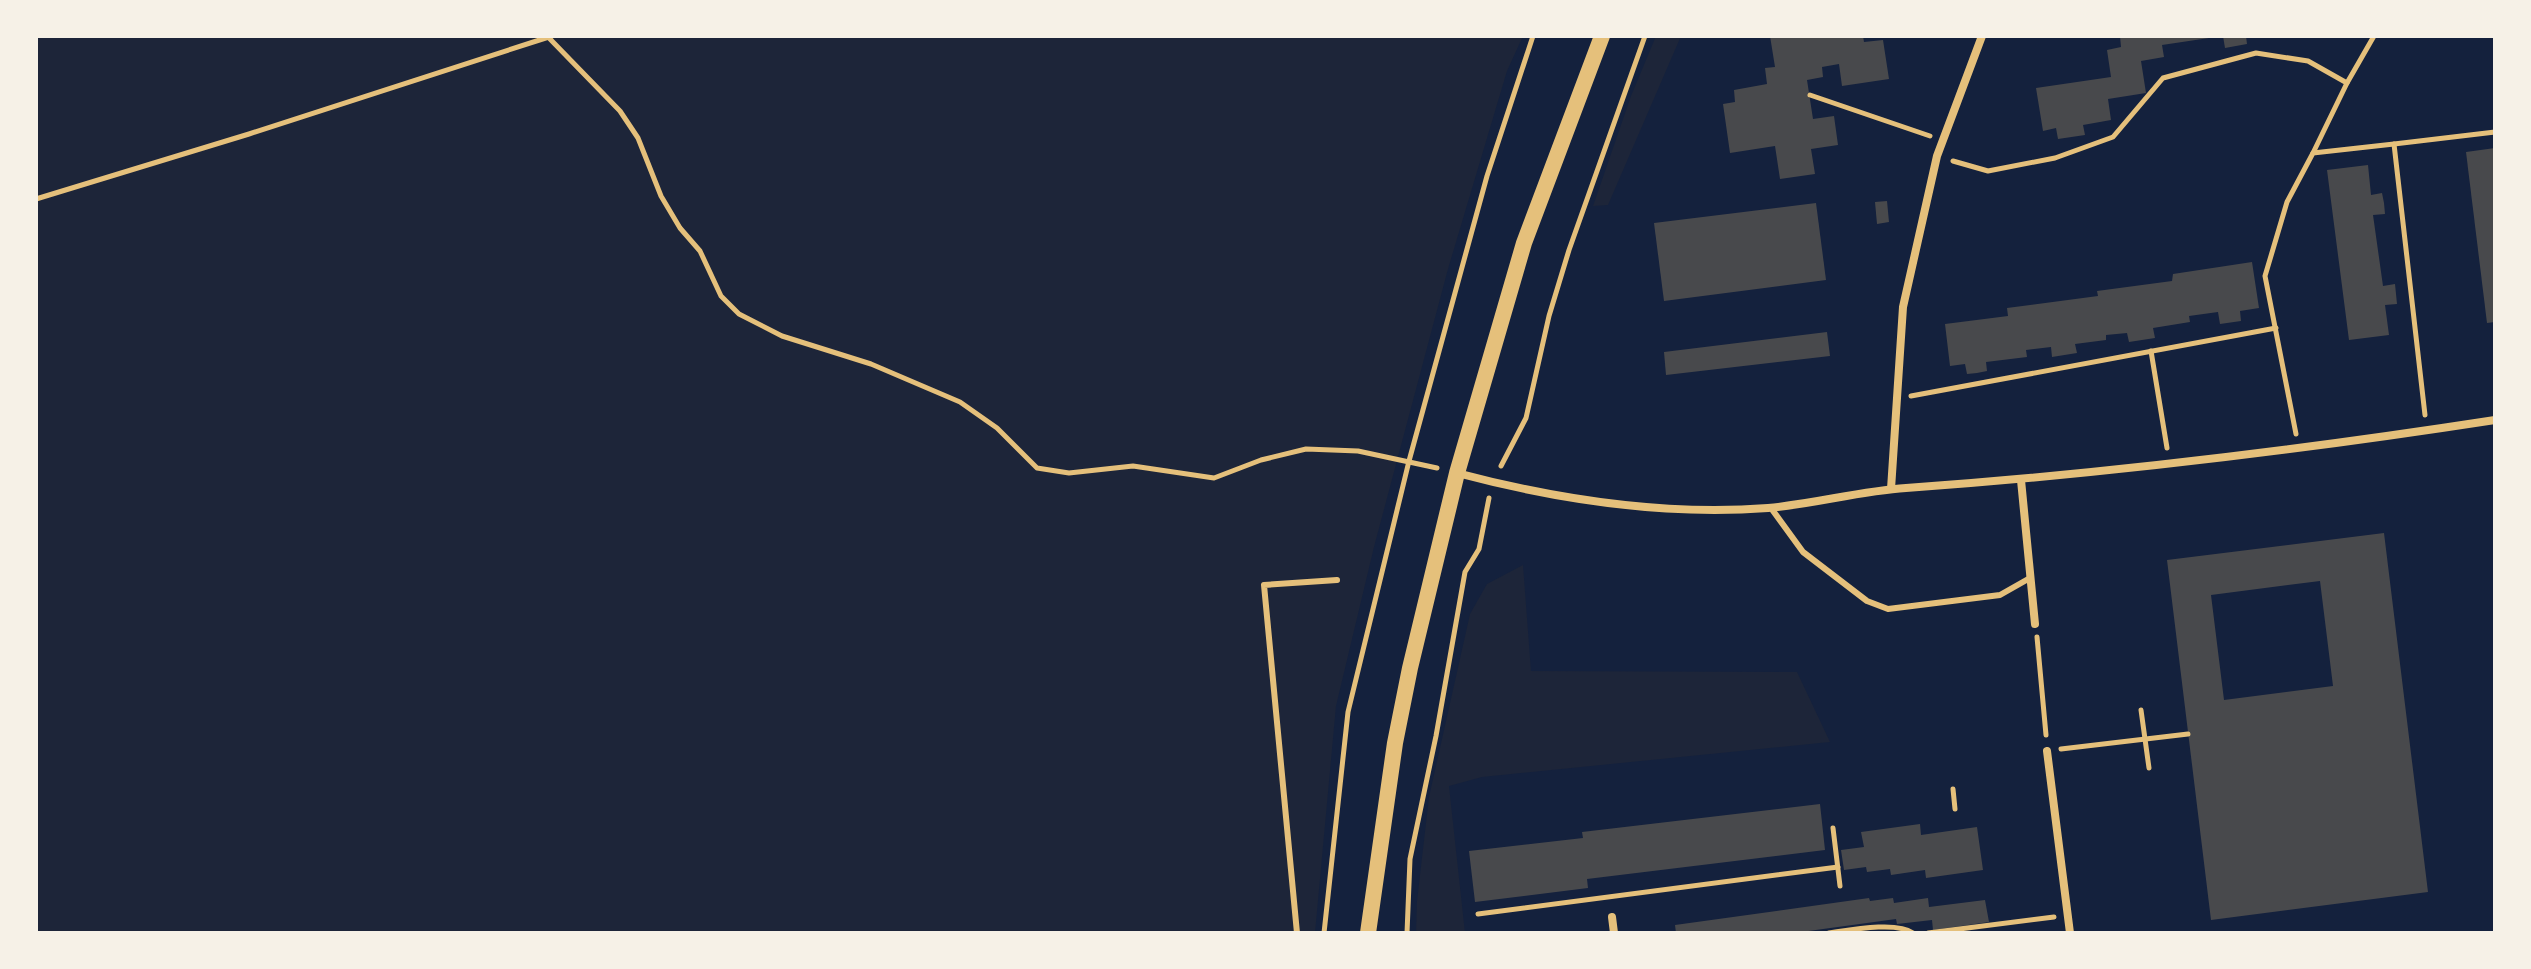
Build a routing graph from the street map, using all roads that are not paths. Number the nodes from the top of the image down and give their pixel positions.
1 (1602, 36) edge
2 (1982, 36) edge
3 (2495, 420) edge
4 (1457, 473) junction
5 (2021, 480) junction
6 (1891, 489) junction
7 (1771, 508) junction
8 (2030, 578) junction
9 (1337, 580) dead end
10 (2035, 624) road end
11 (2047, 751) road end
12 (1612, 917) dead end
13 (1297, 933) edge
14 (1368, 933) edge
15 (1614, 933) edge
16 (2070, 933) edge

1 - 4 main road
2 - 6 street
3 - 5 street
4 - 7 street
4 - 14 main road
5 - 6 street
5 - 8 street
6 - 7 street
7 - 8 lane
8 - 10 street
9 - 13 lane
11 - 16 street
12 - 15 street

